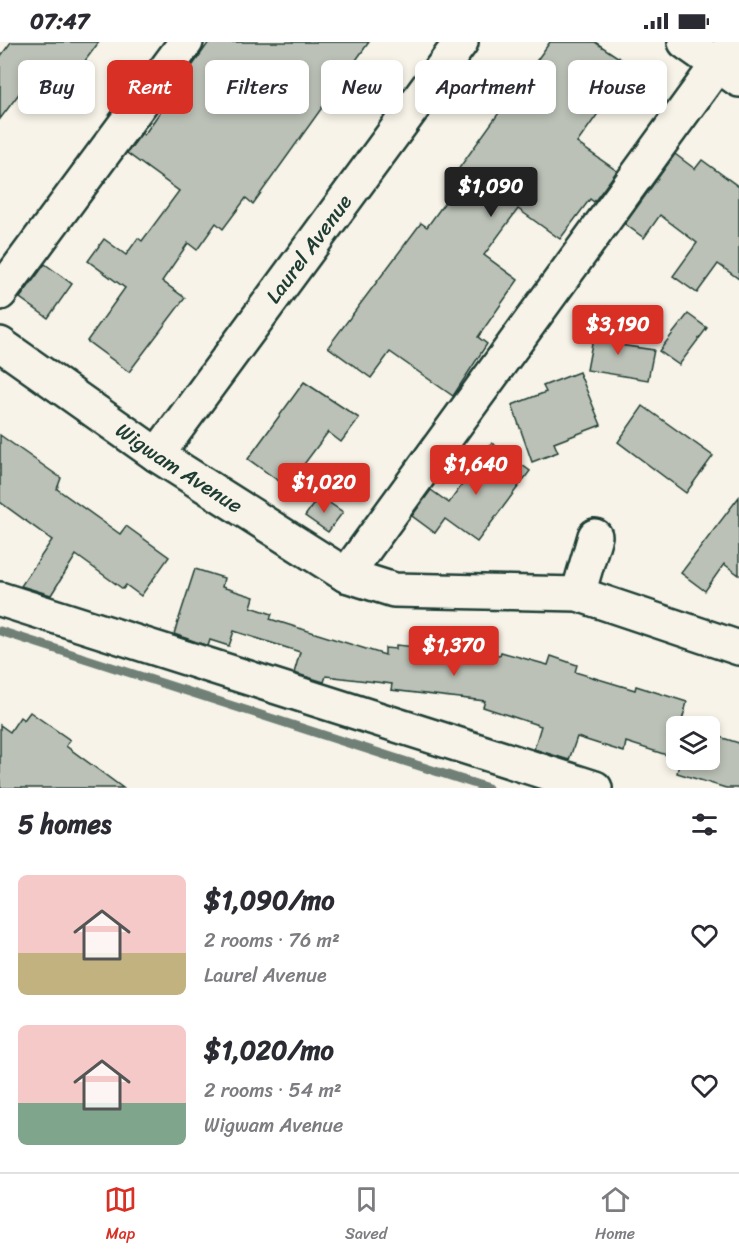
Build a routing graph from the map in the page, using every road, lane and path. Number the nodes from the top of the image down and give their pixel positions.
1 (186, 42) edge
2 (461, 42) edge
3 (685, 42) edge
4 (730, 63) edge
5 (0, 293) edge
6 (0, 344) edge
7 (157, 455) junction
8 (595, 536) dead end
9 (346, 575) junction
10 (578, 594) junction
11 (0, 599) edge
12 (739, 648) edge
13 (595, 788) edge

1 - 5 street
2 - 7 street, Laurel Avenue
3 - 4 street
4 - 9 street
6 - 7 street, Wigwam Avenue
7 - 9 street, Wigwam Avenue
8 - 10 street
9 - 10 street, Wigwam Avenue
10 - 12 street, Wigwam Avenue
11 - 13 street

